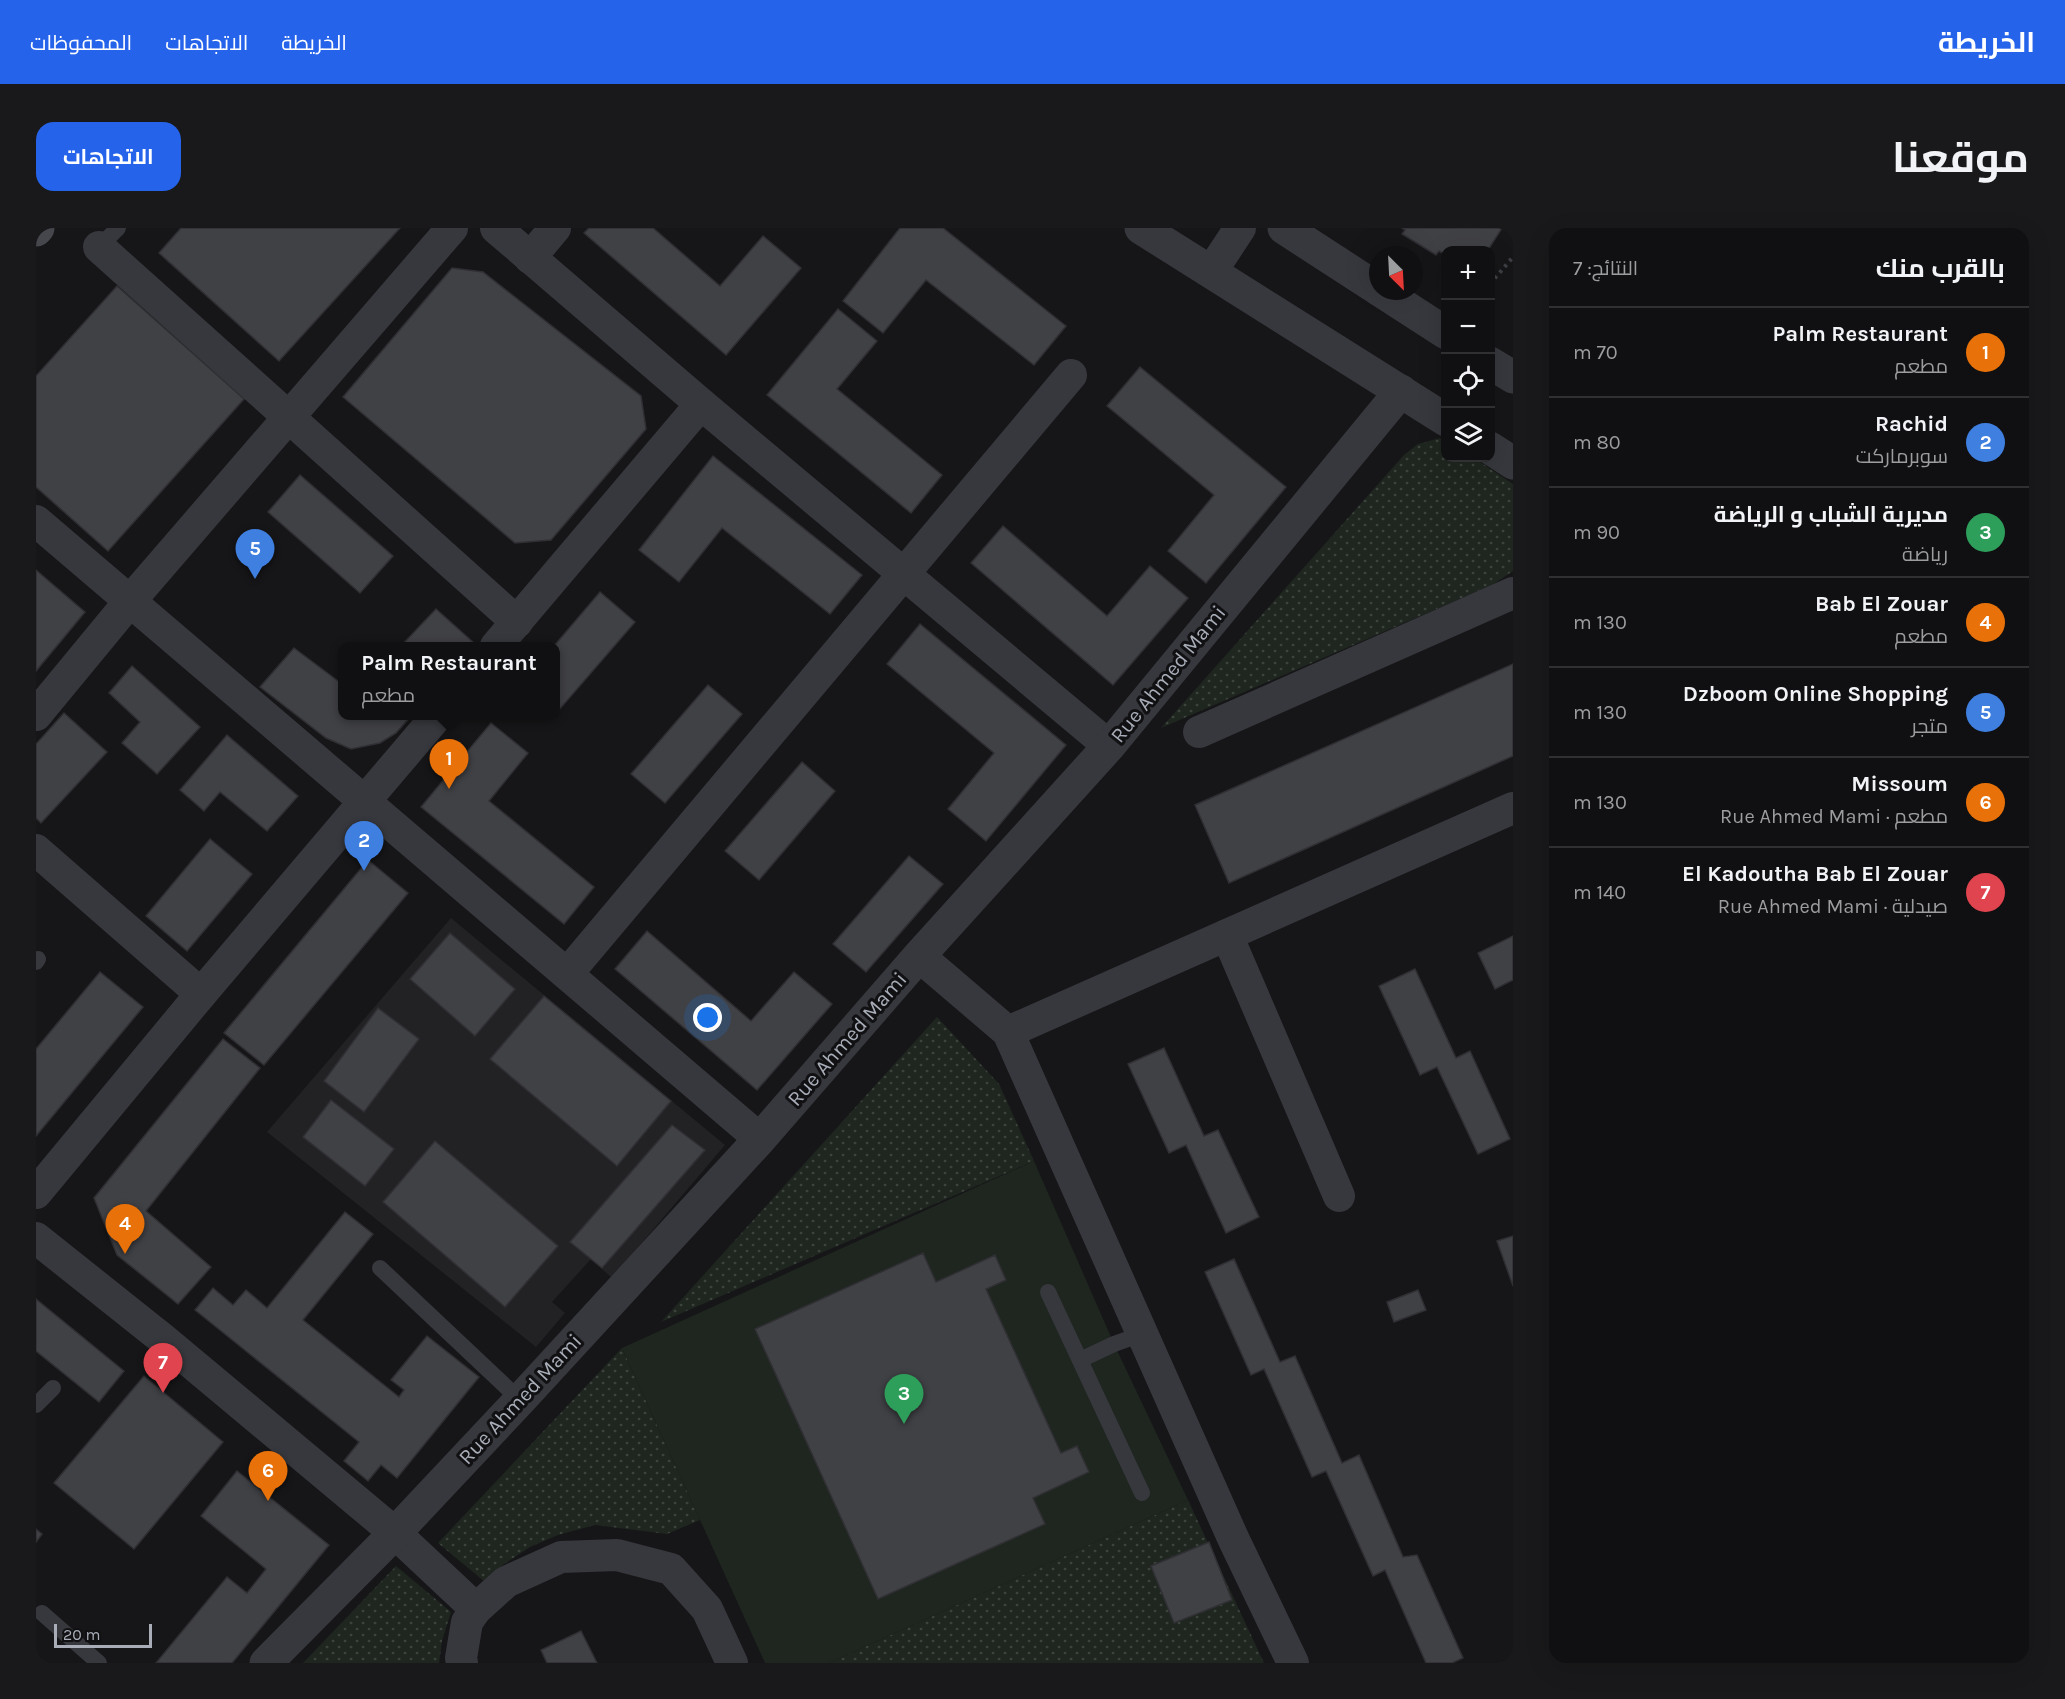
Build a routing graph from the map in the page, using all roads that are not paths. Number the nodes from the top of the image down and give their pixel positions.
1 (452, 228) edge
2 (496, 228) edge
3 (555, 228) edge
4 (1141, 228) edge
5 (1240, 228) edge
6 (1284, 228) edge
7 (108, 238) edge
8 (530, 258) junction
9 (1211, 272) junction
10 (1369, 283) edge
11 (1395, 300) edge
12 (1441, 330) edge
13 (1495, 366) edge
14 (1071, 375) dead end
15 (1513, 377) edge
16 (1401, 391) junction
17 (701, 404) junction
18 (289, 417) junction
19 (1441, 417) edge
20 (1495, 451) edge
21 (1513, 463) edge
22 (36, 521) edge
23 (904, 574) junction
24 (1513, 593) edge
25 (130, 601) junction
26 (517, 622) junction
27 (500, 642) edge
28 (36, 715) edge
29 (435, 720) edge
30 (1199, 732) dead end
31 (1109, 746) junction
32 (365, 801) junction
33 (1513, 808) edge
34 (36, 849) edge
35 (1227, 935) junction
36 (919, 956) junction
37 (567, 975) junction
38 (201, 994) junction
39 (1008, 1032) junction
40 (760, 1139) junction
41 (36, 1193) edge
42 (1340, 1196) dead end
43 (36, 1238) edge
44 (380, 1268) dead end
45 (1048, 1292) dead end
46 (1142, 1334) junction
47 (1080, 1360) junction
48 (53, 1388) dead end
49 (520, 1400) junction
50 (36, 1405) edge
51 (1142, 1493) dead end
52 (395, 1533) junction
53 (476, 1609) junction
54 (42, 1613) dead end
55 (99, 1663) edge
56 (266, 1663) edge
57 (462, 1663) edge
58 (732, 1663) edge
59 (1293, 1663) edge

1 - 18 street
2 - 8 street
3 - 8 street
4 - 9 street
5 - 9 street
6 - 10 street
7 - 18 street
8 - 17 street
9 - 16 street
11 - 12 street
13 - 15 street
14 - 23 street
16 - 19 street
16 - 31 street, Rue Ahmed Mami
17 - 23 street
17 - 26 street
18 - 25 street
18 - 26 street
20 - 21 street
22 - 25 street
23 - 31 street
23 - 37 street
24 - 30 street
25 - 28 street
25 - 32 street
26 - 27 street
29 - 32 street
31 - 36 street, Rue Ahmed Mami
32 - 37 street
32 - 38 street
33 - 35 street
34 - 38 street
35 - 39 street
35 - 42 street
36 - 39 street
36 - 40 street, Rue Ahmed Mami
37 - 40 street
38 - 41 street
39 - 46 street
40 - 49 street, Rue Ahmed Mami
43 - 52 street
44 - 49 lane
45 - 47 lane
46 - 47 lane
46 - 59 street
47 - 51 lane
48 - 50 lane
49 - 52 street, Rue Ahmed Mami
52 - 53 street
52 - 56 street, Rue Ahmed Mami
53 - 57 street
53 - 58 street
54 - 55 lane

